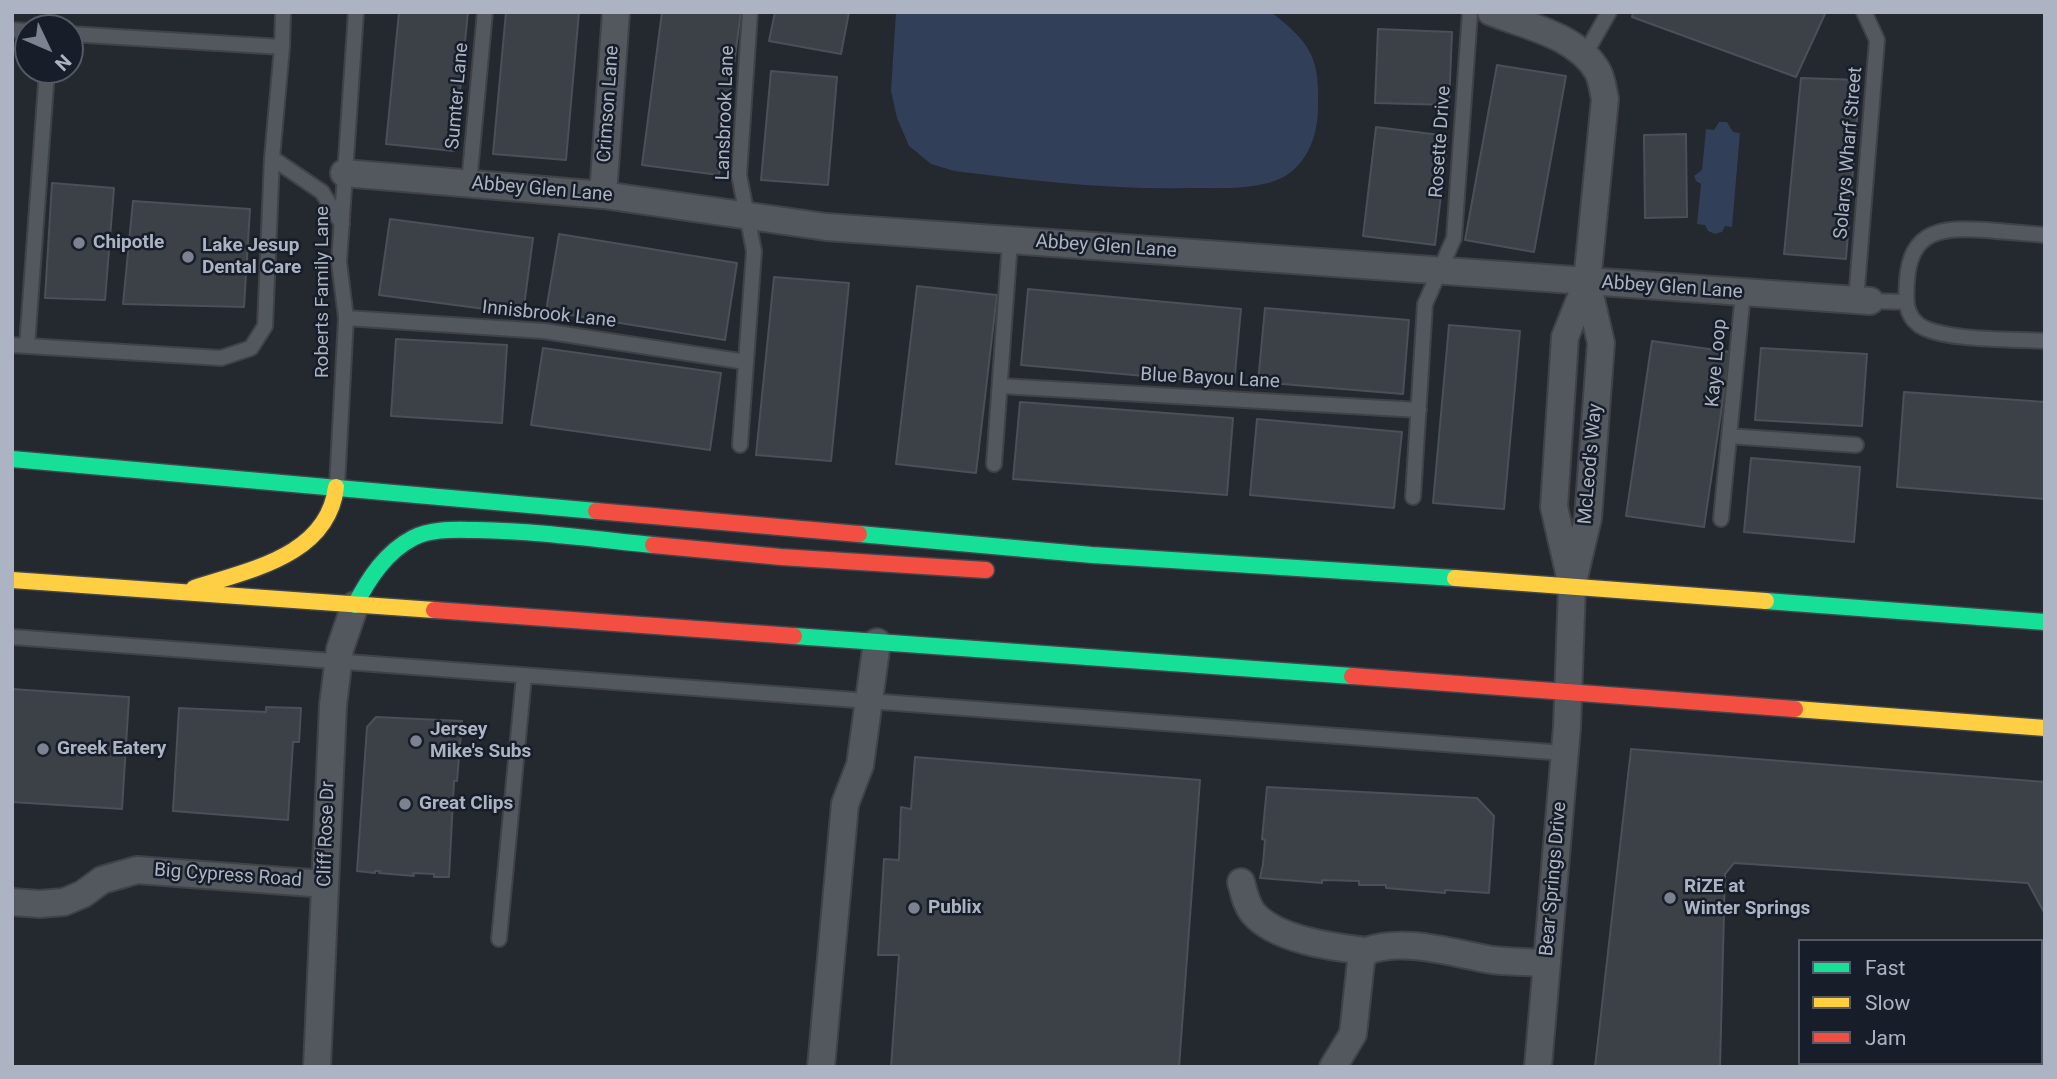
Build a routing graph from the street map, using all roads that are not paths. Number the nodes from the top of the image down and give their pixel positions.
1 (283, 12) edge
2 (356, 12) edge
3 (485, 12) edge
4 (616, 12) edge
5 (750, 12) edge
6 (1470, 12) edge
7 (1491, 12) edge
8 (1609, 12) edge
9 (1864, 12) edge
10 (84, 35) edge
11 (282, 47) junction
12 (1584, 54) junction
13 (46, 84) edge
14 (272, 158) junction
15 (344, 173) junction
16 (469, 183) junction
17 (603, 195) junction
18 (747, 216) junction
19 (342, 224) junction
20 (2045, 235) edge
21 (1010, 240) junction
22 (1439, 272) junction
23 (1587, 282) junction
24 (1742, 293) junction
25 (1863, 300) junction
26 (1905, 302) junction
27 (346, 318) junction
28 (2045, 341) edge
29 (20, 346) edge
30 (746, 362) junction
31 (1000, 386) junction
32 (1419, 410) junction
33 (1729, 436) junction
34 (740, 445) dead end
35 (1856, 445) dead end
36 (12, 459) edge
37 (994, 464) dead end
38 (336, 488) junction
39 (1413, 498) dead end
40 (1721, 519) dead end
41 (1092, 555) junction
42 (12, 580) edge
43 (1572, 586) junction
44 (179, 593) junction
45 (355, 605) junction
46 (2045, 622) edge
47 (12, 638) edge
48 (877, 642) junction
49 (338, 660) junction
50 (524, 676) junction
51 (1570, 692) junction
52 (869, 701) junction
53 (2045, 728) edge
54 (1565, 753) junction
55 (1241, 882) dead end
56 (325, 884) junction
57 (12, 902) edge
58 (499, 939) dead end
59 (1367, 951) junction
60 (1547, 963) junction
61 (317, 1067) edge
62 (821, 1067) edge
63 (1333, 1067) edge
64 (1538, 1067) edge

1 - 11 lane
2 - 15 lane, Roberts Family Lane
3 - 16 lane, Sumter Lane
4 - 17 street, Crimson Lane
5 - 18 lane, Lansbrook Lane
6 - 22 lane, Rosette Drive
7 - 12 street, McLeod's Way
8 - 12 lane
9 - 25 lane, Solarys Wharf Street
10 - 11 lane
11 - 14 lane
12 - 23 street, McLeod's Way
13 - 29 lane
14 - 19 lane
14 - 29 lane
15 - 16 street, Abbey Glen Lane
15 - 19 lane, Roberts Family Lane
16 - 17 street, Abbey Glen Lane
17 - 18 street, Abbey Glen Lane
18 - 21 street, Abbey Glen Lane
18 - 30 lane
19 - 27 lane, Roberts Family Lane
20 - 26 lane
21 - 22 street, Abbey Glen Lane
21 - 31 lane
22 - 23 street, Abbey Glen Lane
22 - 32 lane
23 - 24 street, Abbey Glen Lane
23 - 43 street, McLeod's Way
23 - 43 street, McLeod's Way
24 - 25 street, Abbey Glen Lane
24 - 33 lane, Kaye Loop
25 - 26 lane
26 - 28 lane
27 - 30 lane, Innisbrook Lane
27 - 38 lane, Roberts Family Lane
30 - 34 lane
31 - 32 lane, Blue Bayou Lane
31 - 37 lane
32 - 39 lane
33 - 35 lane, Kaye Loop
33 - 40 lane, Kaye Loop
36 - 38 main road
38 - 41 main road
38 - 44 main road
41 - 43 main road
41 - 45 main road
42 - 44 main road
43 - 46 main road
43 - 51 street, Bear Springs Drive
44 - 45 main road
45 - 48 main road
45 - 49 street, Cliff Rose Dr
47 - 49 lane
48 - 51 main road
48 - 52 street
49 - 50 lane
49 - 56 street, Cliff Rose Dr
50 - 52 lane
50 - 58 lane
51 - 53 main road
51 - 54 street, Bear Springs Drive
52 - 54 lane
52 - 62 street
54 - 60 street, Bear Springs Drive
55 - 59 street
56 - 57 street, Big Cypress Road
56 - 61 street, Cliff Rose Dr
59 - 60 street
59 - 63 street
60 - 64 street, Bear Springs Drive

